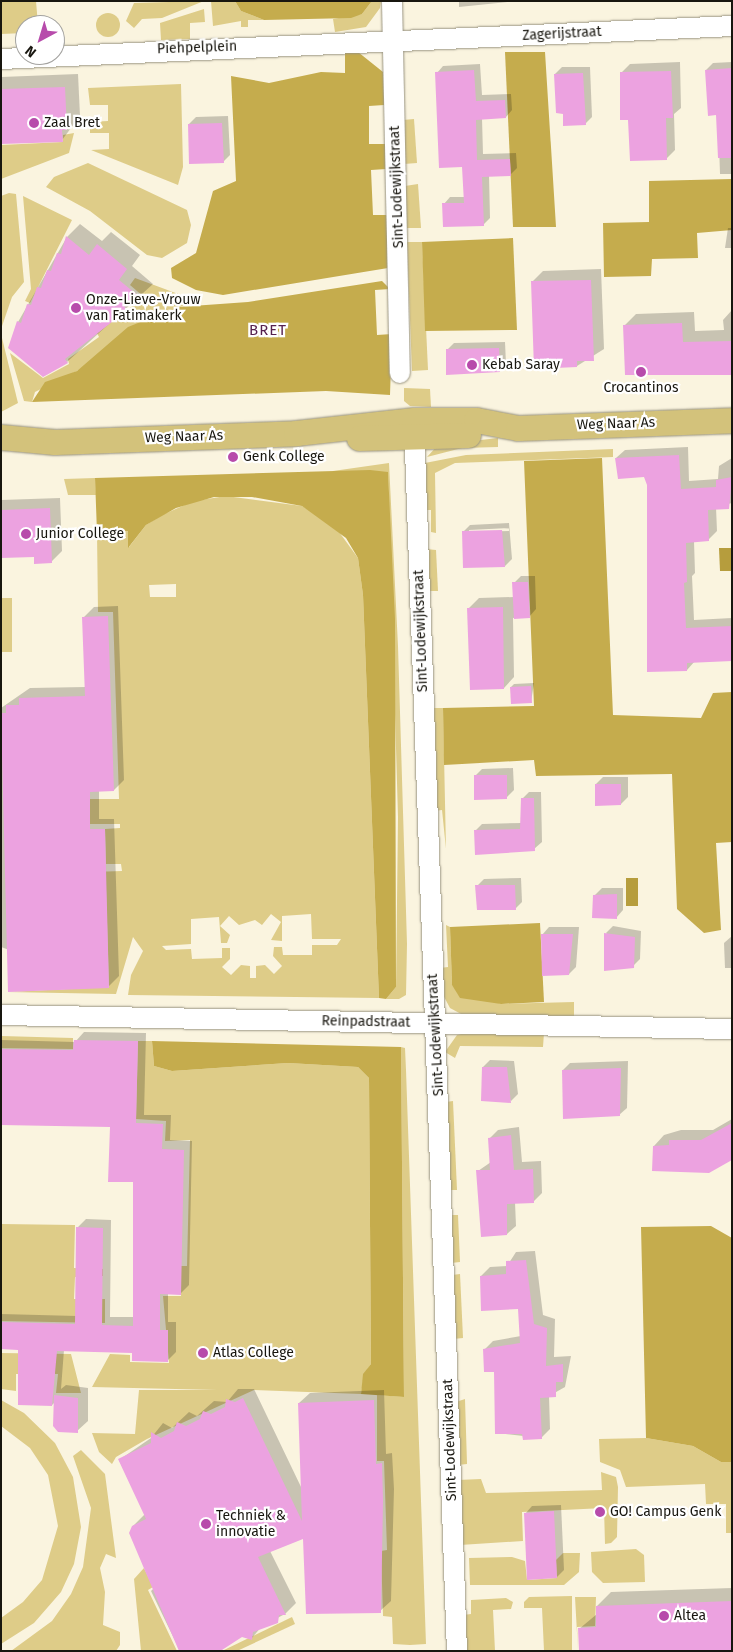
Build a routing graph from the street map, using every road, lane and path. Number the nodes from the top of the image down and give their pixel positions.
1 (392, 1) edge
2 (732, 26) edge
3 (393, 41) junction
4 (1, 59) edge
5 (400, 373) dead end
6 (732, 420) edge
7 (414, 429) junction
8 (1, 437) edge
9 (55, 442) junction
10 (1, 451) edge
11 (1, 1015) edge
12 (437, 1024) junction
13 (732, 1029) edge
14 (456, 1651) edge

1 - 3 street, Sint-Lodewijkstraat
2 - 3 street, Zagerijstraat
3 - 4 street, Piehpelplein
3 - 5 street, Sint-Lodewijkstraat
6 - 7 main road, Weg Naar As
7 - 9 main road, Weg Naar As
7 - 12 street, Sint-Lodewijkstraat
8 - 9 main road, Weg Naar As
9 - 10 main road, Weg Naar As
11 - 12 street, Reinpadstraat
12 - 13 street, Reinpadstraat
12 - 14 street, Sint-Lodewijkstraat

